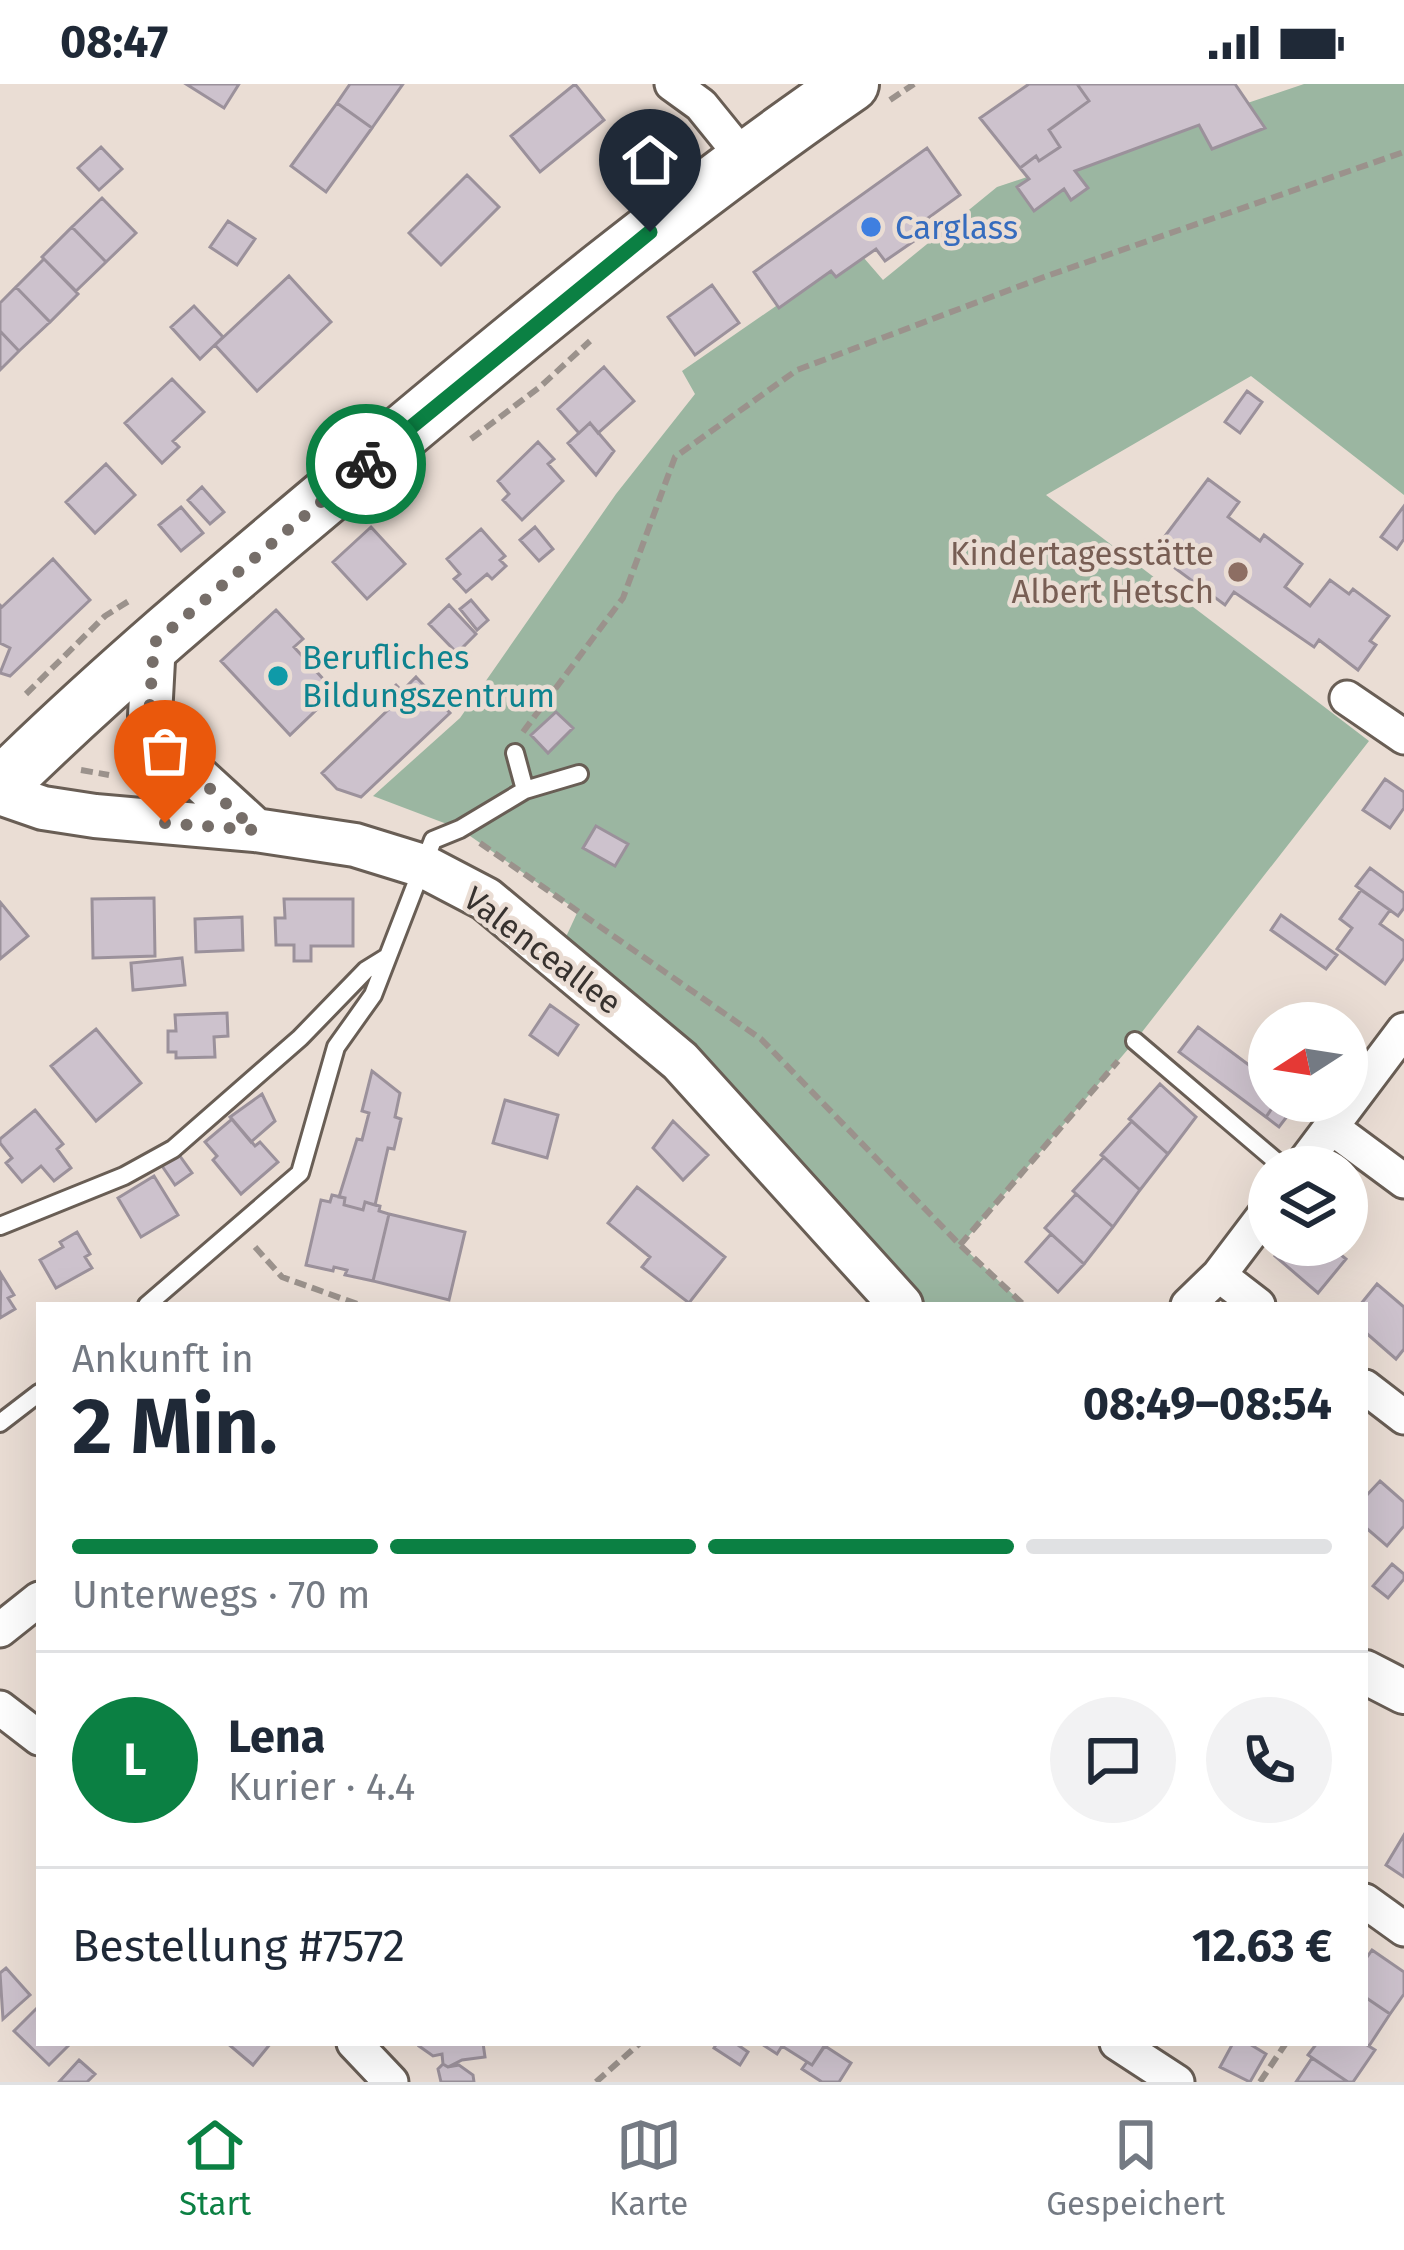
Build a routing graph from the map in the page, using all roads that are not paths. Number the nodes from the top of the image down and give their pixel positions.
1 (671, 84) edge
2 (851, 84) edge
3 (744, 158) junction
4 (154, 643) junction
5 (1347, 698) dead end
6 (1404, 737) edge
7 (515, 753) road end
8 (579, 774) dead end
9 (0, 789) edge
10 (525, 790) junction
11 (255, 830) junction
12 (422, 866) junction
13 (388, 957) junction
14 (1404, 1030) edge
15 (1135, 1041) road end
16 (1330, 1127) junction
17 (1258, 1146) edge
18 (1316, 1146) edge
19 (1404, 1181) edge
20 (0, 1226) edge
21 (1248, 1237) edge
22 (1219, 1275) junction
23 (150, 1302) edge
24 (899, 1302) edge
25 (1191, 1302) edge
26 (1254, 1302) edge
27 (1368, 1389) edge
28 (36, 1395) edge
29 (1404, 1417) edge
30 (0, 1423) edge
31 (36, 1601) edge
32 (0, 1630) edge
33 (1368, 1673) edge
34 (1404, 1691) edge
35 (0, 1708) edge
36 (36, 1736) edge
37 (1368, 1903) edge
38 (1404, 1929) edge
39 (357, 2046) edge
40 (1122, 2046) edge
41 (391, 2082) edge
42 (1177, 2082) edge

1 - 3 street
2 - 3 main road
3 - 4 main road
4 - 9 main road
4 - 11 street
5 - 6 street
7 - 10 lane
8 - 10 lane
9 - 11 street, Valenceallee
10 - 12 lane
11 - 12 street, Valenceallee
12 - 13 lane
12 - 24 street, Valenceallee
13 - 20 lane
13 - 23 lane
14 - 16 street
15 - 17 lane
16 - 18 street
16 - 19 street
21 - 22 street
22 - 25 street
22 - 26 street
27 - 29 street
28 - 30 lane
31 - 32 street
33 - 34 street
35 - 36 street
37 - 38 street
39 - 41 street
40 - 42 street

